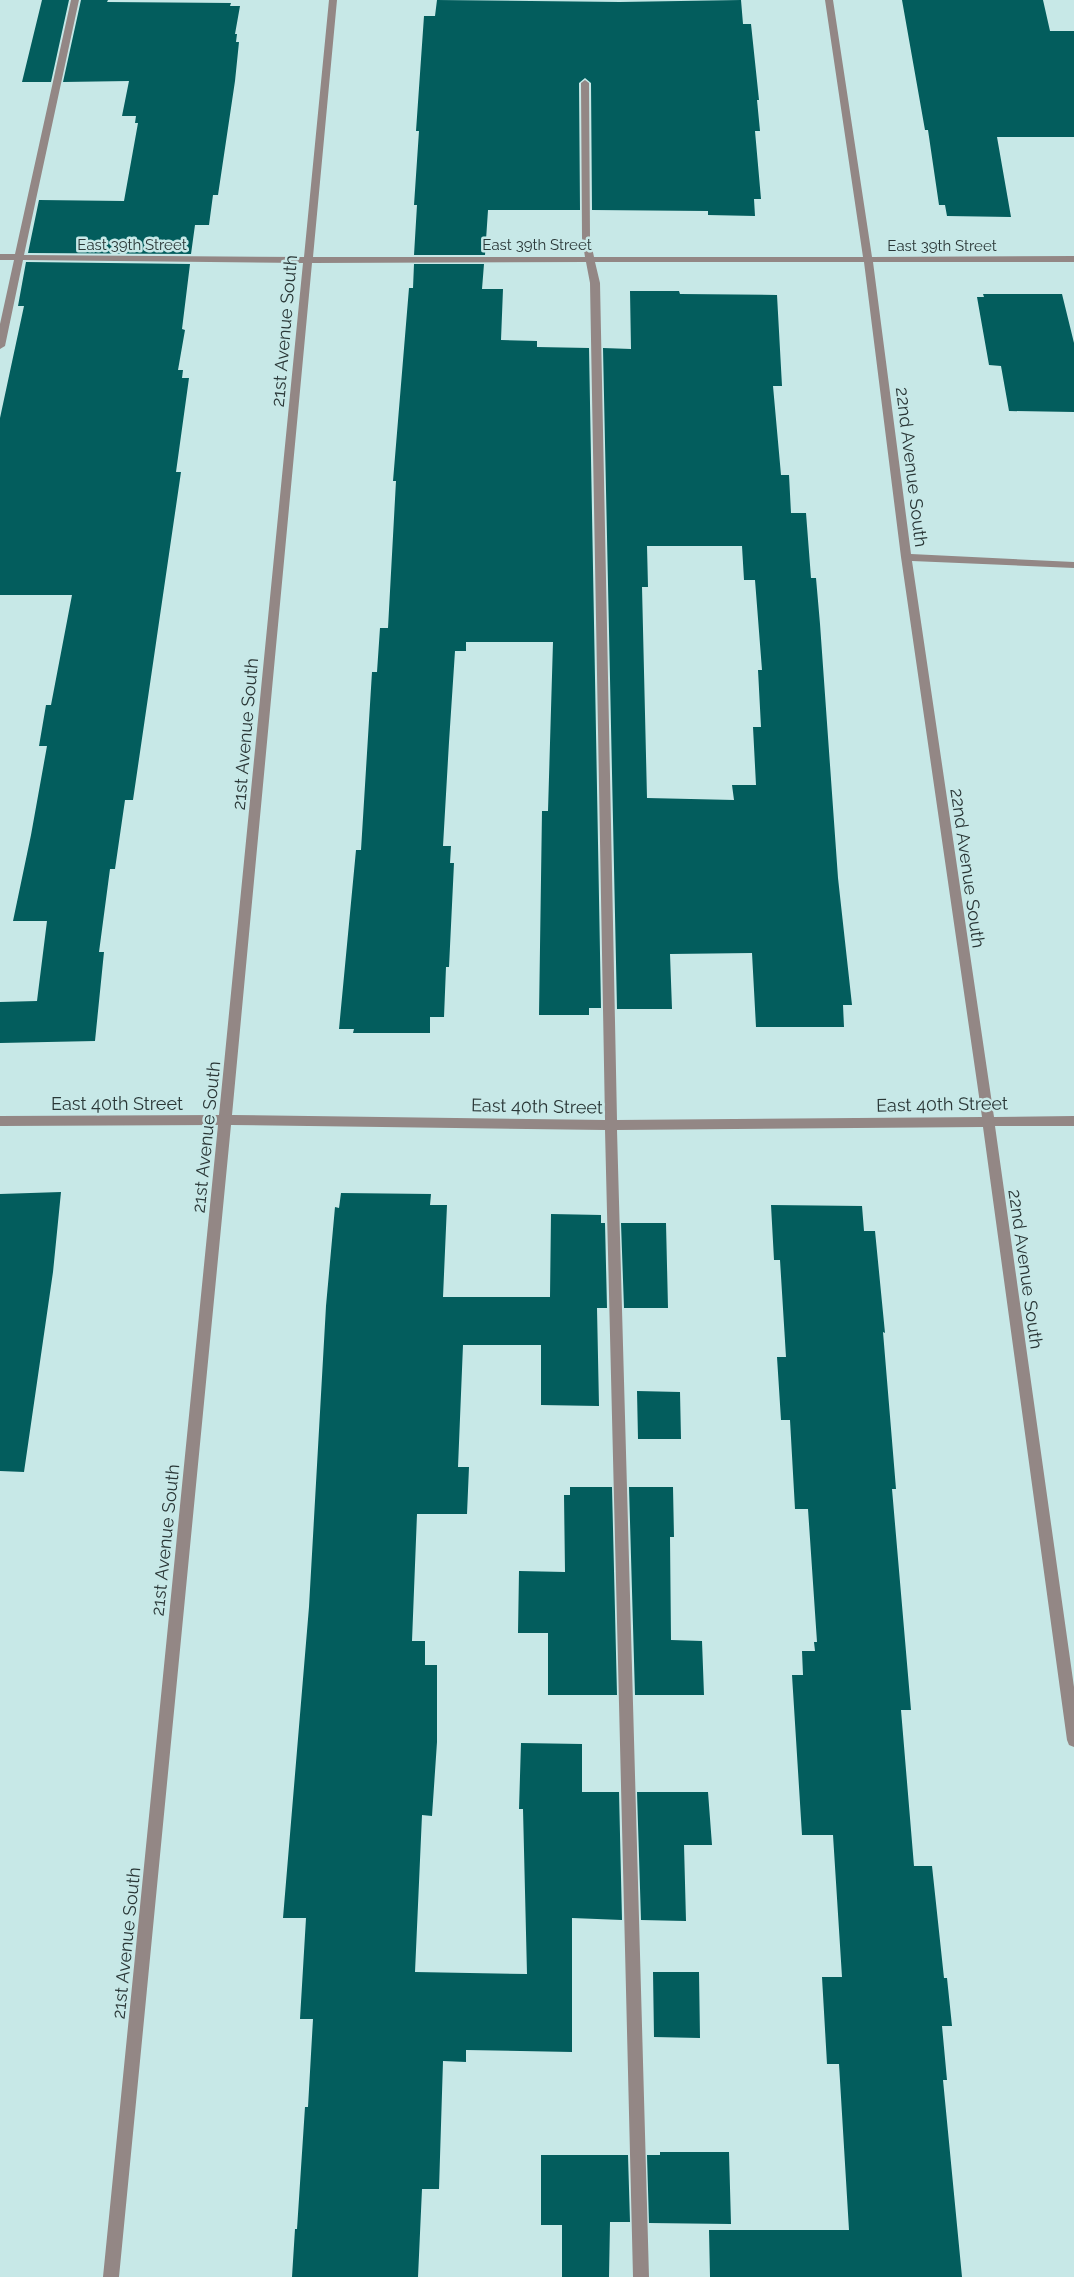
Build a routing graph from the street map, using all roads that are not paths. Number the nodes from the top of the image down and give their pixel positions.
1 (75, 0) edge
2 (333, 0) edge
3 (829, 0) edge
4 (585, 83) dead end
5 (0, 257) edge
6 (20, 257) junction
7 (590, 259) junction
8 (1074, 259) edge
9 (308, 260) junction
10 (868, 260) junction
11 (0, 346) edge
12 (906, 557) junction
13 (1072, 565) edge
14 (226, 1120) junction
15 (0, 1121) edge
16 (987, 1121) junction
17 (1074, 1121) edge
18 (611, 1125) junction
19 (1074, 1740) edge
20 (111, 2277) edge
21 (641, 2277) edge

1 - 6 street
2 - 9 street, 21st Avenue South
3 - 10 street, 22nd Avenue South
4 - 7 street
5 - 6 street, East 39th Street
6 - 9 street, East 39th Street
6 - 11 street
7 - 9 street, East 39th Street
7 - 10 street, East 39th Street
7 - 18 street
8 - 10 street, East 39th Street
9 - 14 street, 21st Avenue South
10 - 12 street, 22nd Avenue South
12 - 13 street
12 - 16 street, 22nd Avenue South
14 - 15 street, East 40th Street
14 - 18 street, East 40th Street
14 - 20 street, 21st Avenue South
16 - 17 street, East 40th Street
16 - 18 street, East 40th Street
16 - 19 street, 22nd Avenue South
18 - 21 street

